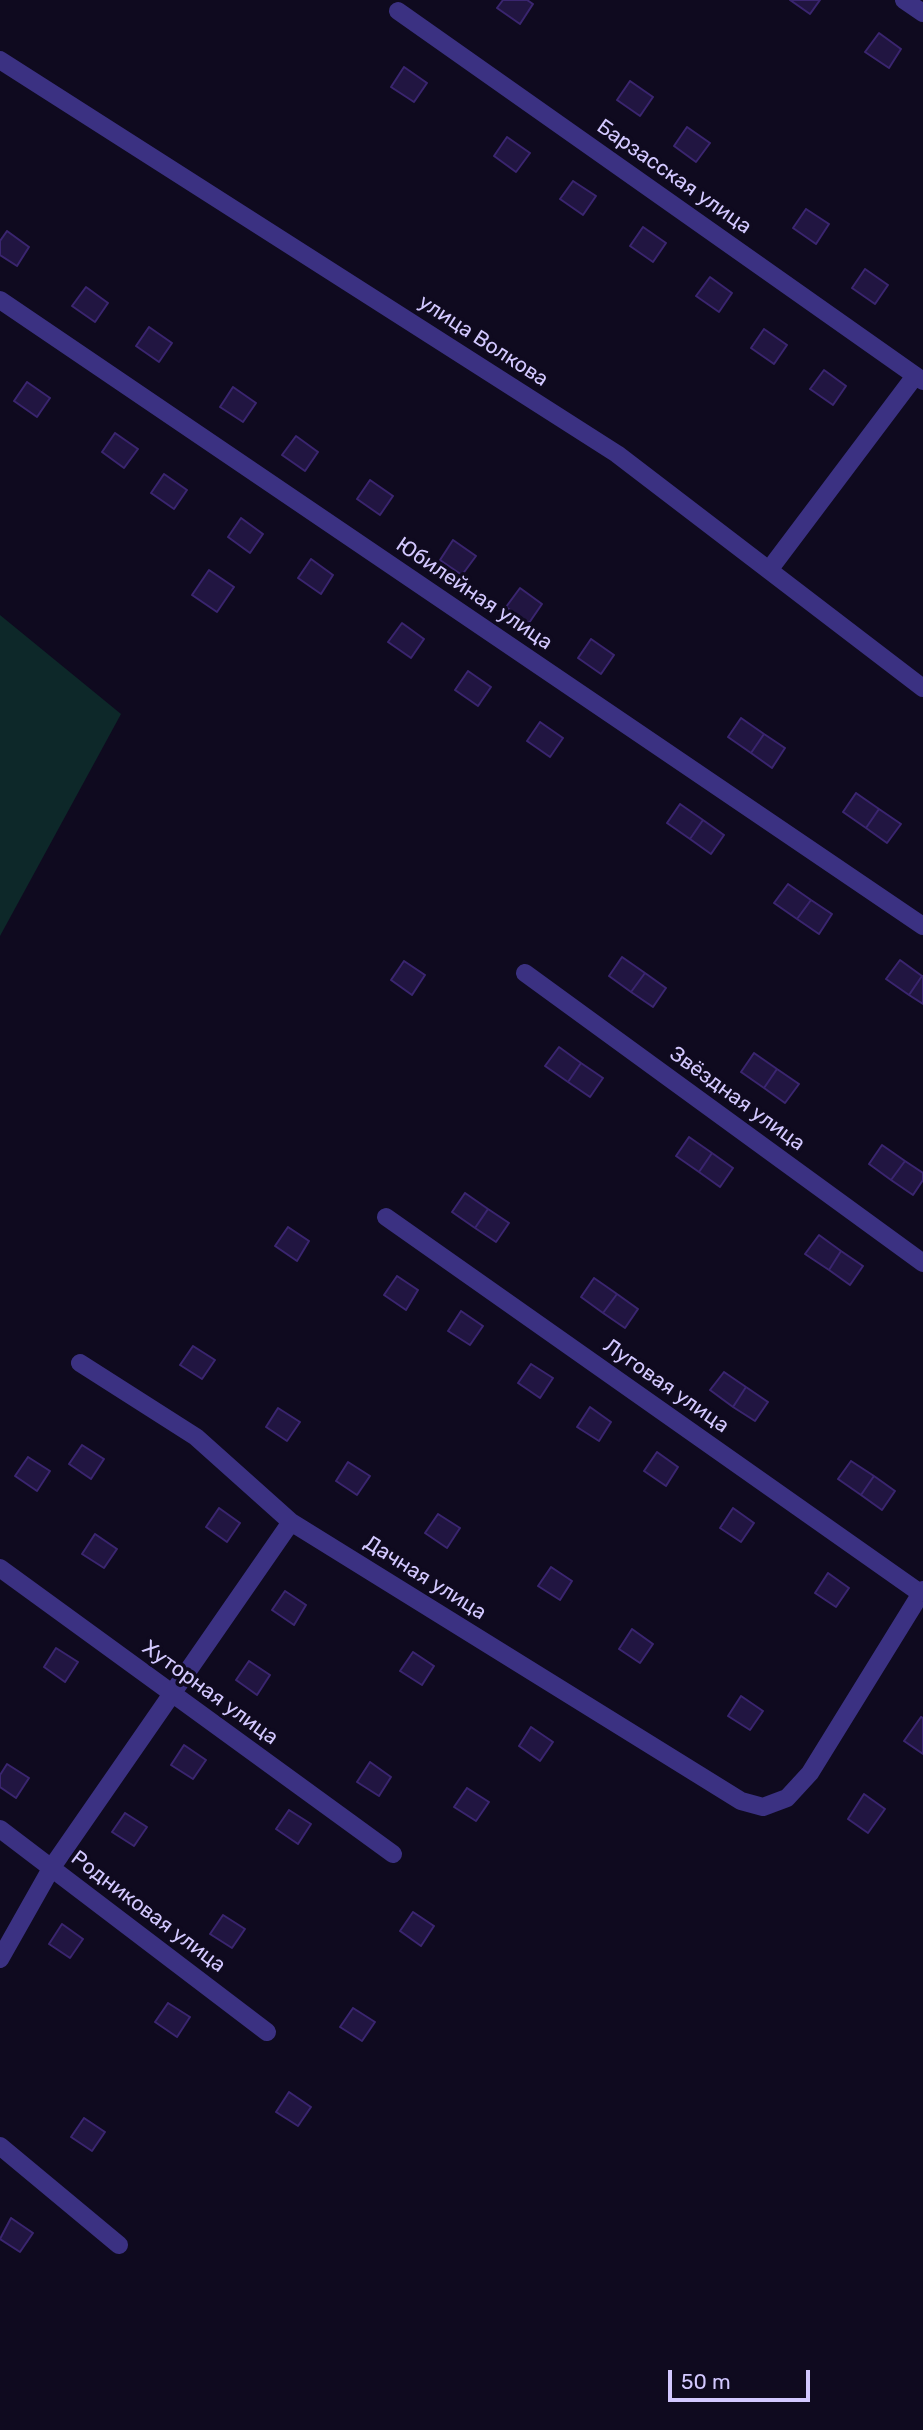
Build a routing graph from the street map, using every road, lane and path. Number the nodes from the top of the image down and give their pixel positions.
1 (904, 0) edge
2 (398, 11) dead end
3 (923, 13) edge
4 (0, 60) edge
5 (0, 300) edge
6 (919, 378) edge
7 (769, 570) junction
8 (923, 688) edge
9 (923, 926) edge
10 (525, 973) dead end
11 (386, 1217) dead end
12 (923, 1263) edge
13 (80, 1363) dead end
14 (291, 1522) junction
15 (0, 1568) edge
16 (921, 1591) edge
17 (171, 1692) junction
18 (0, 1829) edge
19 (393, 1854) dead end
20 (52, 1867) junction
21 (0, 1959) edge
22 (267, 2032) dead end
23 (0, 2146) edge
24 (119, 2245) dead end

1 - 3 street
2 - 6 street, Барзасская улица
4 - 7 street, улица Волкова
5 - 9 street, Юбилейная улица
6 - 7 street
7 - 8 street, улица Волкова
10 - 12 street, Звёздная улица
11 - 16 street, Луговая улица
13 - 14 street, Дачная улица
14 - 16 street, Дачная улица
14 - 17 street
15 - 17 street, Хуторная улица
17 - 19 street, Хуторная улица
17 - 20 street
18 - 20 street, Родниковая улица
20 - 21 street
20 - 22 street, Родниковая улица
23 - 24 street

